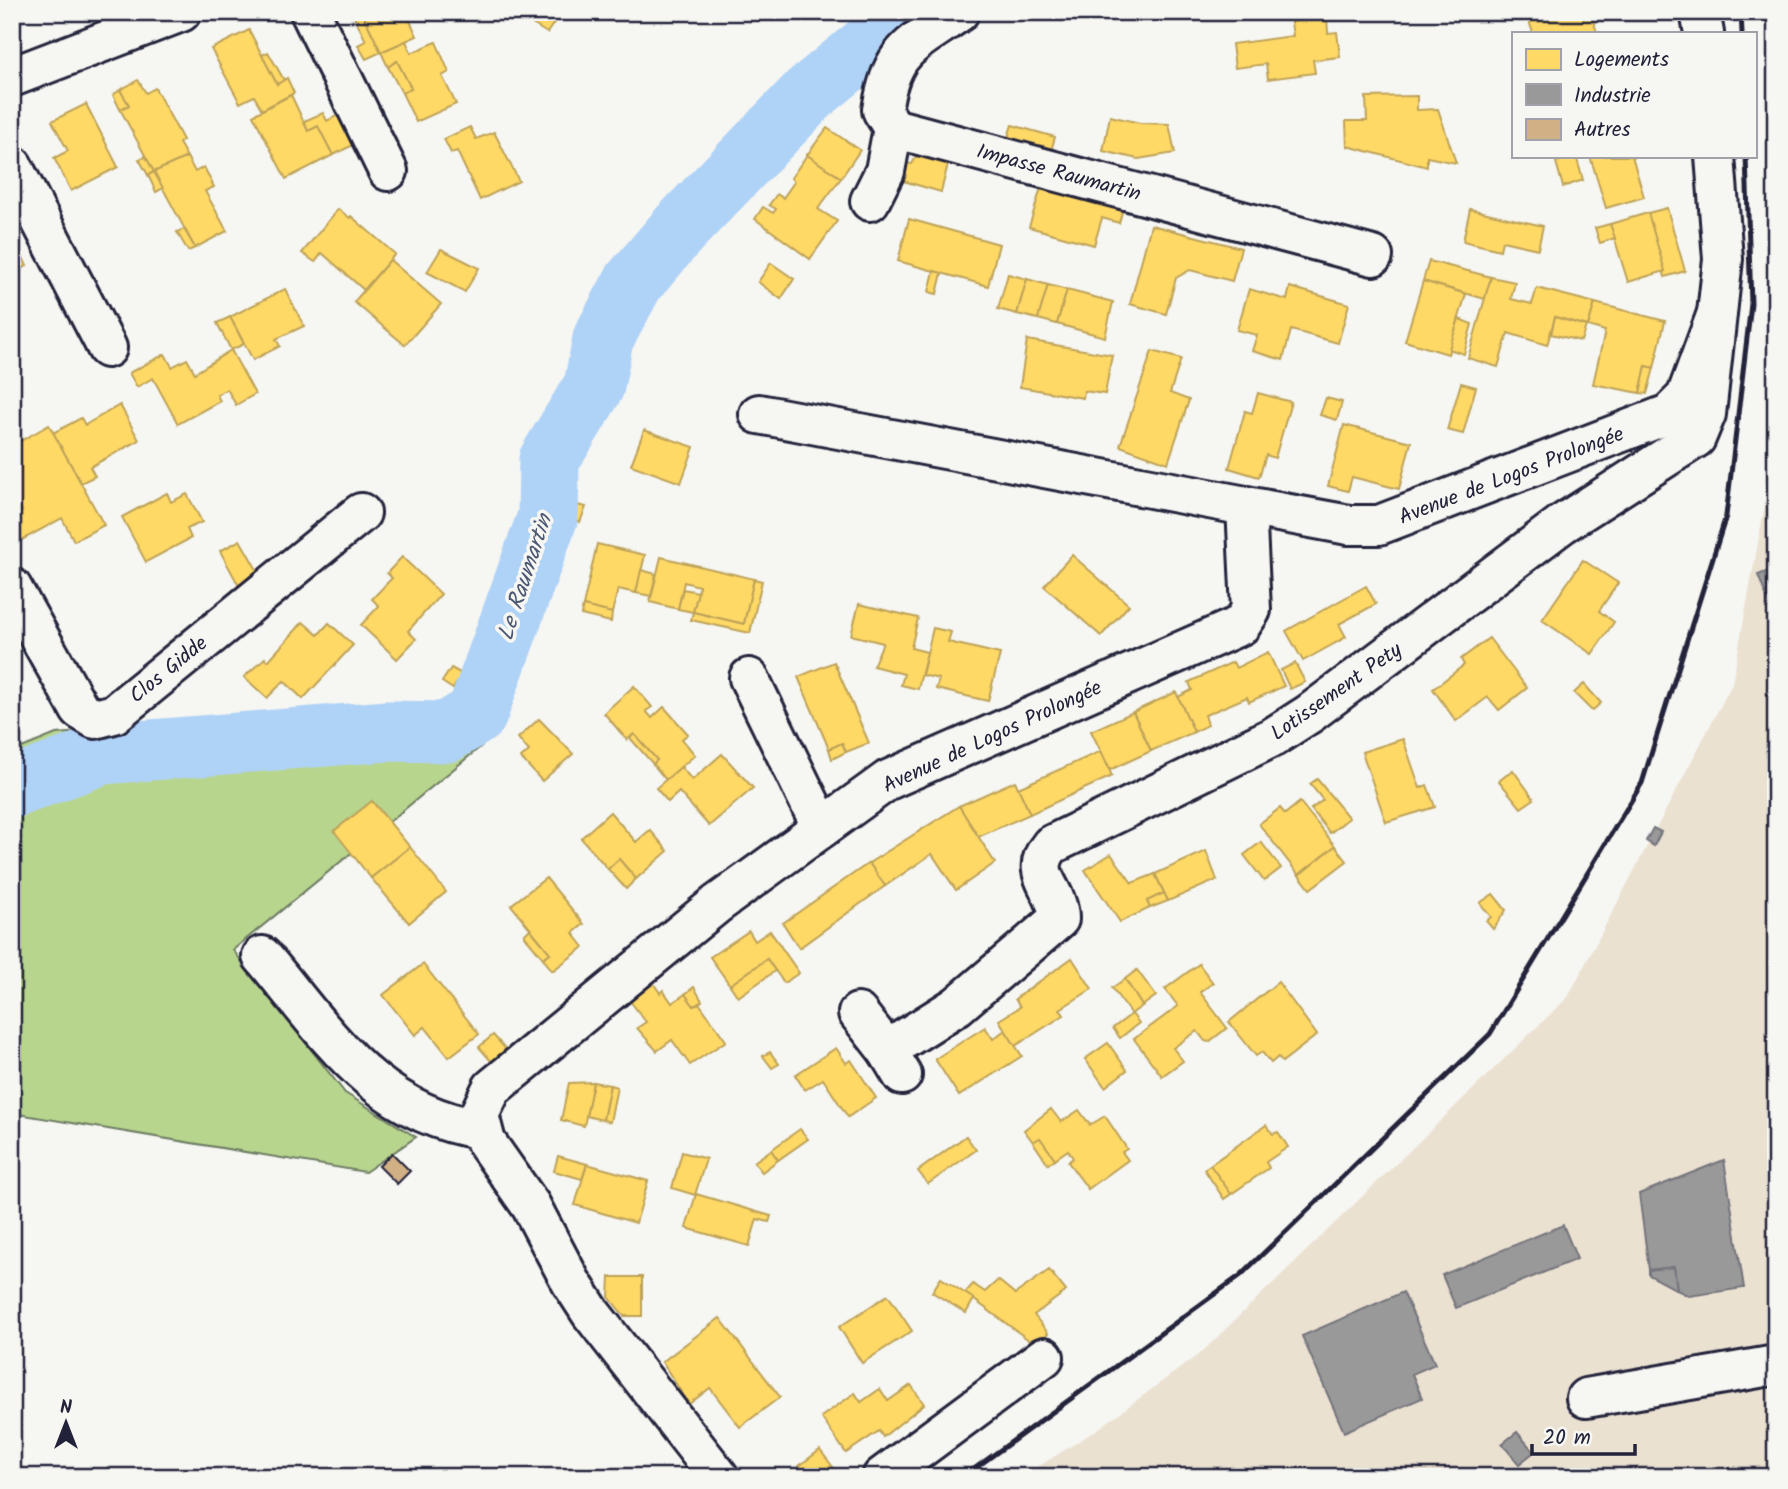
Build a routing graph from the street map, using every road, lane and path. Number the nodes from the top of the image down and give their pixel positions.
1 (181, 12) edge
2 (310, 12) edge
3 (958, 12) edge
4 (1700, 12) edge
5 (1704, 32) edge
6 (12, 77) edge
7 (893, 128) junction
8 (1715, 158) edge
9 (12, 164) edge
10 (387, 171) dead end
11 (870, 201) dead end
12 (1373, 256) dead end
13 (1717, 313) junction
14 (107, 348) dead end
15 (759, 414) dead end
16 (1246, 506) junction
17 (360, 513) dead end
18 (12, 588) edge
19 (748, 678) dead end
20 (822, 828) junction
21 (262, 956) dead end
22 (858, 1013) dead end
23 (481, 1129) junction
24 (1044, 1357) dead end
25 (1776, 1365) edge
26 (1586, 1398) dead end
27 (719, 1477) edge
28 (882, 1477) edge

1 - 6 street
2 - 10 street
3 - 7 street
4 - 5 street
7 - 11 street
7 - 12 street, Impasse Raumartin
8 - 13 street
9 - 14 street
13 - 16 street, Avenue de Logos Prolongée
13 - 22 street, Lotissement Pety
15 - 16 street
16 - 20 street, Avenue de Logos Prolongée
17 - 18 street, Clos Gidde
19 - 20 street
20 - 23 street, Avenue de Logos Prolongée
21 - 23 street
23 - 27 street
24 - 28 street
25 - 26 street

